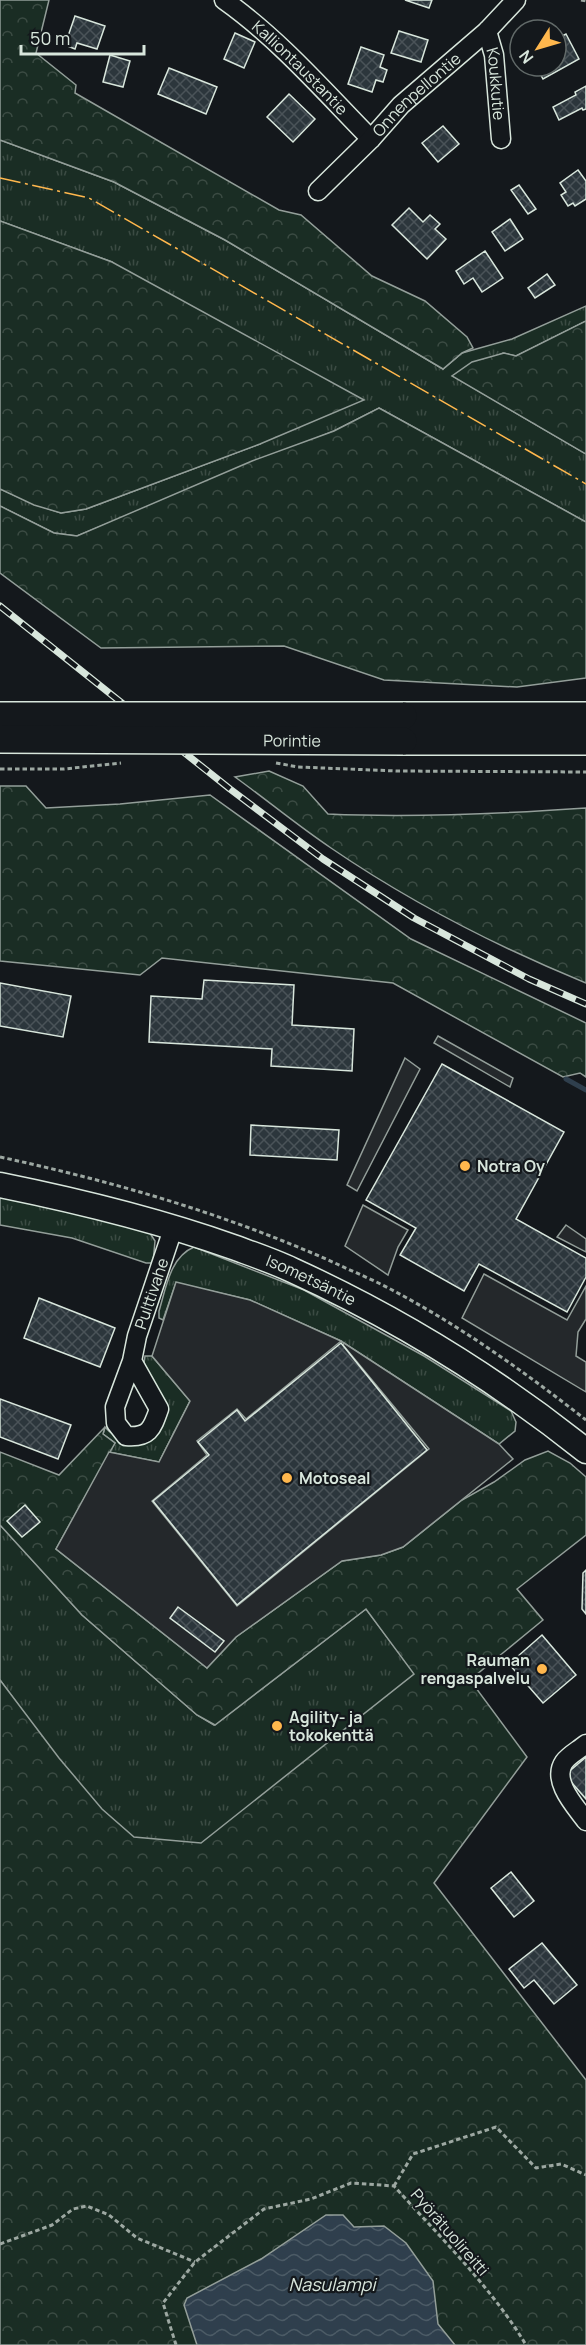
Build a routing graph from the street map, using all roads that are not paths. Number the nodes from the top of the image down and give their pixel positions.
1 (224, 0) edge
2 (516, 0) edge
3 (487, 31) junction
4 (371, 139) junction
5 (501, 139) dead end
6 (318, 191) dead end
7 (0, 716) edge
8 (586, 716) edge
9 (403, 728) junction
10 (0, 739) edge
11 (586, 741) edge
12 (0, 1185) edge
13 (174, 1226) junction
14 (132, 1361) dead end
15 (586, 1451) edge
16 (586, 1744) edge
17 (586, 1821) edge

1 - 4 street, Kalliontaustantie
2 - 3 street, Onnenpellontie
3 - 4 street, Onnenpellontie
3 - 5 street, Koukkutie
4 - 6 street, Onnenpellontie
7 - 9 highway, Porintie, bridge
8 - 9 highway, Porintie
9 - 10 highway, Porintie, bridge
9 - 11 highway, Porintie
12 - 13 main road, Isometsäntie
13 - 14 street, Pulttivahe
13 - 15 main road, Isometsäntie
16 - 17 street

